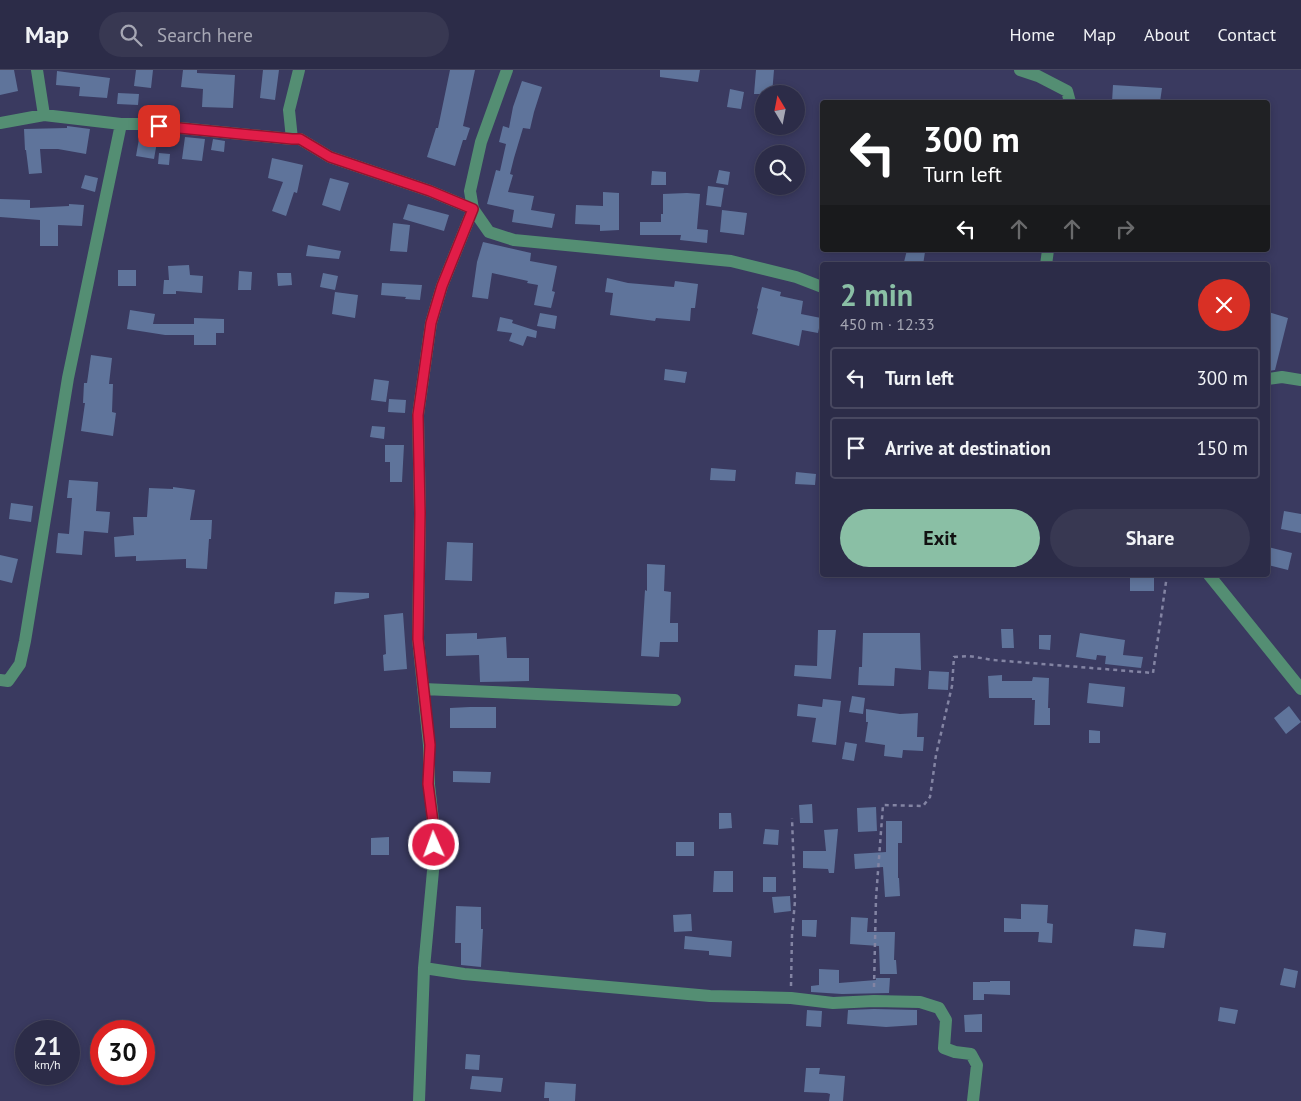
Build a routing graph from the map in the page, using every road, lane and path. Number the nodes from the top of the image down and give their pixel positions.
1 (37, 70) edge
2 (299, 70) edge
3 (507, 70) edge
4 (1020, 70) edge
5 (1069, 100) edge
6 (44, 114) junction
7 (0, 123) edge
8 (121, 124) junction
9 (292, 139) junction
10 (473, 209) junction
11 (820, 286) edge
12 (1270, 379) edge
13 (1301, 380) edge
14 (1167, 577) edge
15 (1211, 577) edge
16 (0, 680) edge
17 (423, 689) junction
18 (1301, 689) edge
19 (675, 700) dead end
20 (792, 818) dead end
21 (424, 968) junction
22 (791, 998) junction
23 (874, 1001) junction
24 (419, 1101) edge
25 (973, 1101) edge

1 - 6 street
2 - 9 street
3 - 10 street
4 - 5 street
6 - 7 street
6 - 8 street
8 - 9 street
8 - 16 street
9 - 10 street
10 - 11 street
10 - 17 street
12 - 13 street
14 - 23 path
15 - 18 street
17 - 19 street
17 - 21 street
20 - 22 path
21 - 22 street
21 - 24 street
22 - 23 street
23 - 25 street

